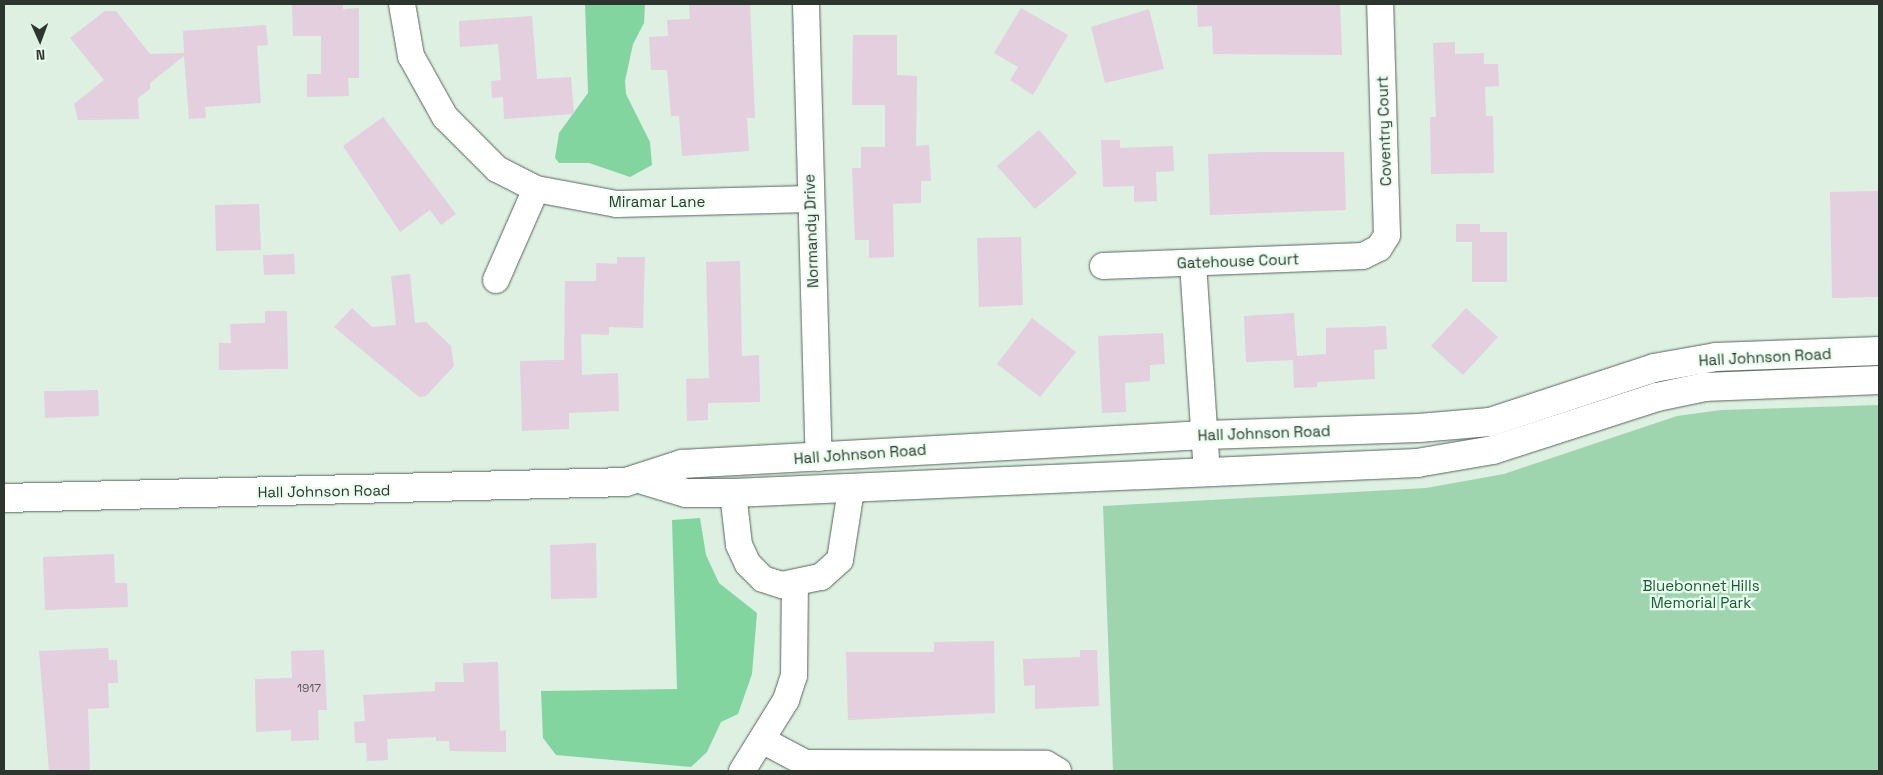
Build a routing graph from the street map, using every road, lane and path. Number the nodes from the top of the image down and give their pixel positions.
1 (402, 4) edge
2 (806, 4) edge
3 (1380, 4) edge
4 (536, 189) junction
5 (810, 199) junction
6 (1373, 253) joint
7 (1193, 263) junction
8 (1103, 266) dead end
9 (496, 280) dead end
10 (1879, 351) edge
11 (1879, 380) edge
12 (1205, 435) junction
13 (819, 458) junction
14 (1208, 472) junction
15 (643, 480) junction
16 (851, 490) junction
17 (733, 493) junction
18 (4, 498) edge
19 (795, 584) junction
20 (762, 740) junction
21 (742, 771) edge
22 (1058, 771) edge

1 - 4 street, Miramar Lane
2 - 5 street, Normandy Drive
3 - 6 street, Coventry Court
4 - 5 street, Miramar Lane
4 - 9 street
5 - 13 street, Normandy Drive
6 - 7 street, Gatehouse Court
7 - 8 street, Gatehouse Court
7 - 12 street
10 - 12 main road, Hall Johnson Road
11 - 14 main road, Hall Johnson Road
12 - 13 main road, Hall Johnson Road
12 - 14 street
13 - 15 main road, Hall Johnson Road
14 - 16 main road, Hall Johnson Road
15 - 17 main road, Hall Johnson Road
15 - 18 main road, Hall Johnson Road
16 - 17 main road, Hall Johnson Road
16 - 19 street
17 - 19 street
19 - 20 street
20 - 21 street
20 - 22 street

